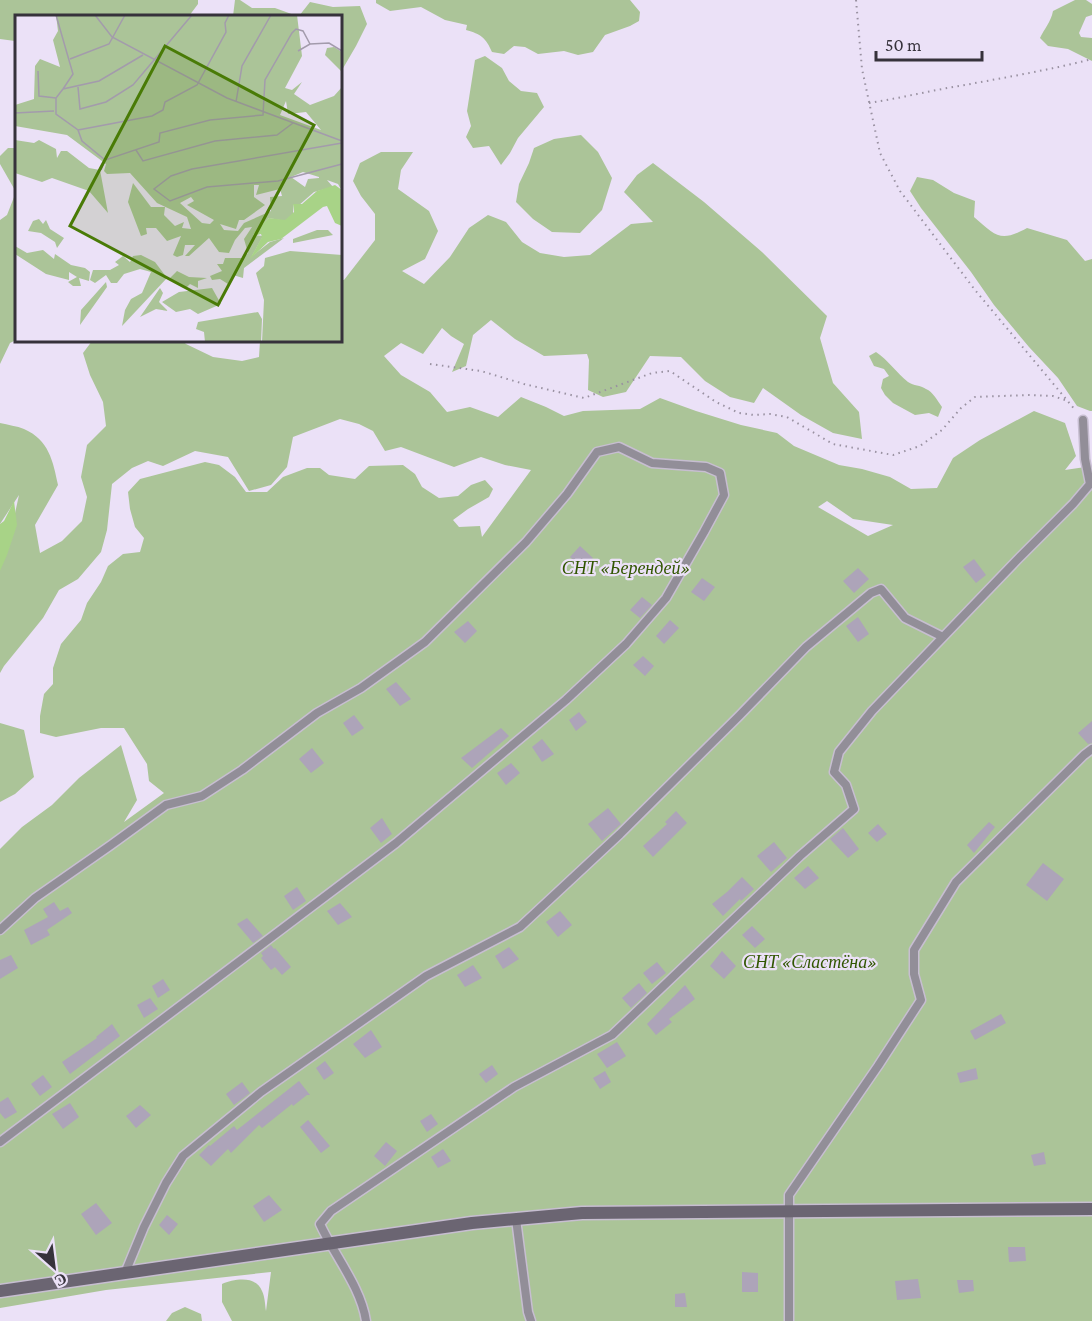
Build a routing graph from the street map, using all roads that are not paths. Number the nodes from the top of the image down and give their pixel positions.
1 (1083, 420) road end
2 (1091, 484) edge
3 (943, 637) junction
4 (1092, 748) edge
5 (0, 930) edge
6 (0, 1142) edge
7 (1092, 1209) edge
8 (788, 1211) junction
9 (516, 1219) junction
10 (328, 1244) junction
11 (125, 1273) junction
12 (0, 1291) edge
13 (366, 1321) edge
14 (531, 1321) edge
15 (789, 1321) edge

1 - 2 lane
2 - 3 lane
3 - 10 lane
3 - 11 lane
4 - 8 lane
5 - 6 lane
7 - 8 street
8 - 9 street
8 - 15 lane
9 - 10 street
9 - 14 lane
10 - 11 street
10 - 13 lane
11 - 12 street

